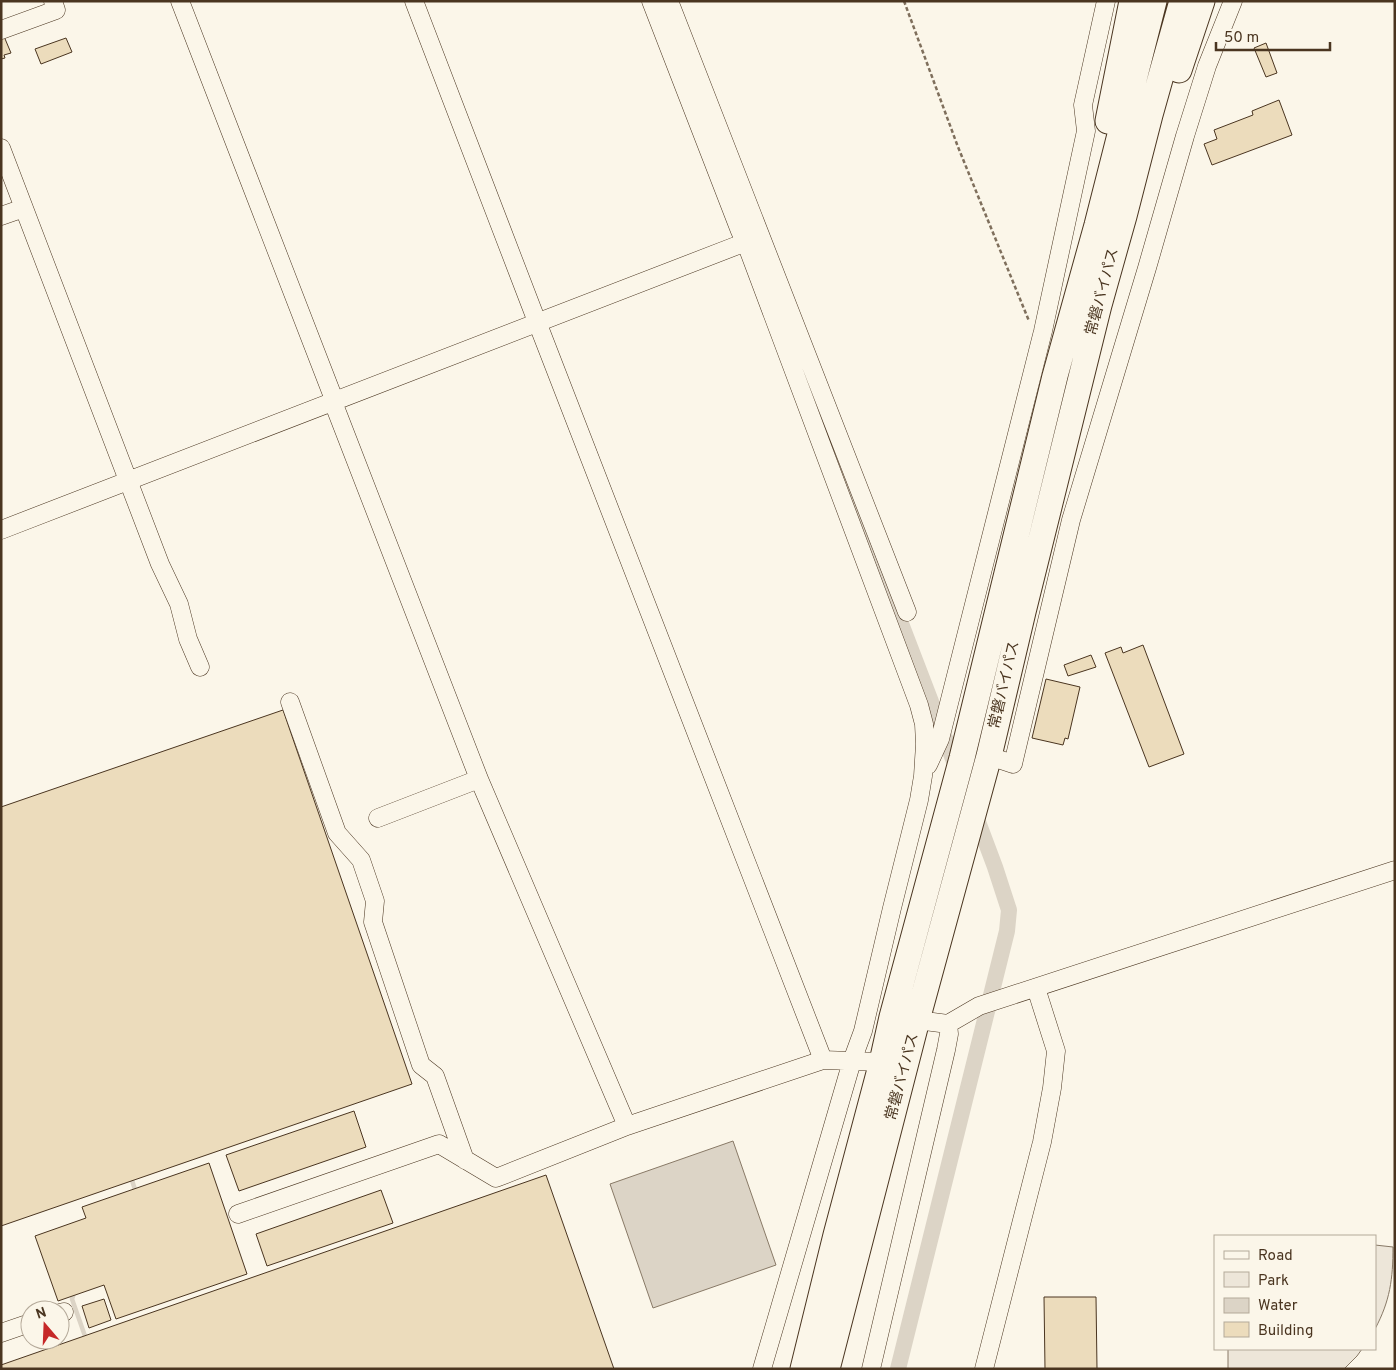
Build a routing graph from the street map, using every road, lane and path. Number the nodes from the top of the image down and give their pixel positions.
1 (53, 1) edge
2 (180, 1) edge
3 (414, 1) edge
4 (651, 1) edge
5 (669, 1) edge
6 (904, 1) edge
7 (1106, 1) edge
8 (1132, 1) edge
9 (1154, 1) edge
10 (1182, 1) edge
11 (1202, 1) edge
12 (1233, 1) edge
13 (1, 30) edge
14 (1138, 111) junction
15 (1132, 136) junction
16 (1, 148) edge
17 (24, 208) junction
18 (1, 216) edge
19 (746, 231) junction
20 (538, 323) junction
21 (1042, 331) junction
22 (334, 402) junction
23 (129, 481) junction
24 (1, 530) edge
25 (907, 612) dead end
26 (200, 667) dead end
27 (290, 702) dead end
28 (989, 756) junction
29 (923, 776) junction
30 (479, 779) junction
31 (378, 818) dead end
32 (1395, 870) edge
33 (1036, 988) junction
34 (917, 1020) junction
35 (948, 1024) junction
36 (823, 1060) junction
37 (852, 1061) junction
38 (882, 1062) junction
39 (627, 1126) junction
40 (465, 1160) junction
41 (238, 1214) dead end
42 (20, 1326) edge
43 (1, 1333) edge
44 (762, 1369) edge
45 (803, 1369) edge
46 (827, 1369) edge
47 (871, 1369) edge
48 (984, 1369) edge

1 - 13 street
2 - 22 street
3 - 20 street
4 - 19 street
5 - 19 street
6 - 21 path
7 - 21 street
8 - 14 highway
9 - 14 highway, 常磐バイパス
10 - 14 highway, 常磐バイパス
11 - 14 highway
12 - 28 street
14 - 15 highway
14 - 15 highway, 常磐バイパス
15 - 28 highway, 常磐バイパス
15 - 38 highway, 常磐バイパス
16 - 17 street
17 - 18 street
17 - 23 street
19 - 20 street
19 - 25 street
19 - 29 street
20 - 22 street
20 - 36 street
21 - 29 street
22 - 23 street
22 - 30 street
23 - 24 street
23 - 26 street
27 - 40 street
28 - 34 highway, 常磐バイパス
29 - 37 street
30 - 31 street
30 - 39 street
32 - 33 street
33 - 35 street
33 - 48 street
34 - 35 street
34 - 46 highway, 常磐バイパス
35 - 47 street
36 - 37 street
36 - 39 street
37 - 38 street
37 - 44 street
38 - 45 highway, 常磐バイパス
39 - 40 street
40 - 41 street
42 - 43 street

